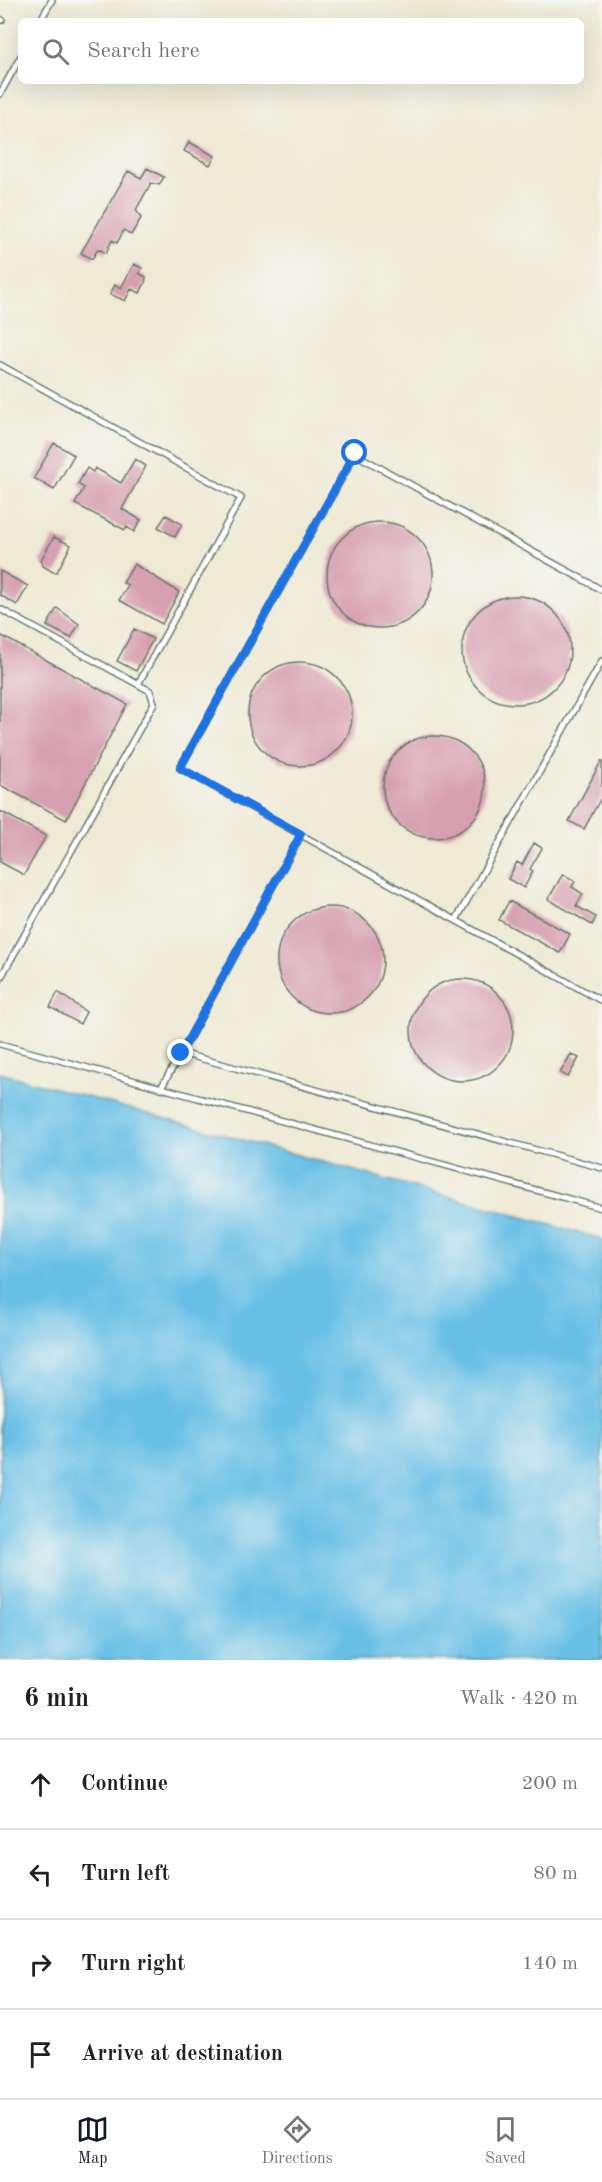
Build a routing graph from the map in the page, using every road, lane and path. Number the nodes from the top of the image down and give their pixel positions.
1 (52, 0) edge
2 (42, 18) edge
3 (18, 61) edge
4 (0, 94) edge
5 (0, 365) edge
6 (602, 590) edge
7 (0, 609) edge
8 (602, 661) edge
9 (138, 684) junction
10 (301, 834) junction
11 (456, 920) junction
12 (0, 979) edge
13 (602, 1001) edge
14 (0, 1044) edge
15 (181, 1053) junction
16 (161, 1088) junction
17 (602, 1168) edge
18 (602, 1209) edge

1 - 2 lane
3 - 4 lane
5 - 9 lane
6 - 10 lane
7 - 9 lane
8 - 11 lane
9 - 12 lane
10 - 11 lane
10 - 15 lane
11 - 13 lane
14 - 16 lane
15 - 16 lane
15 - 17 lane
16 - 18 lane

